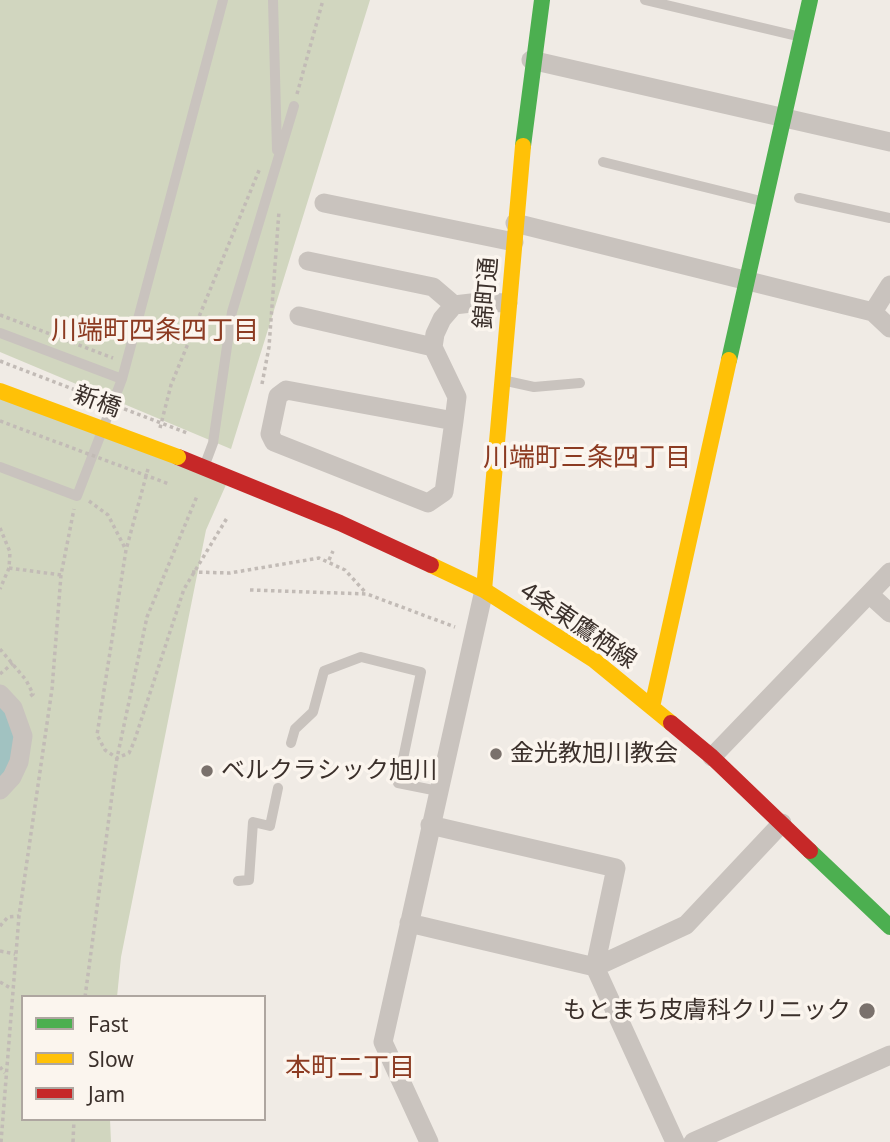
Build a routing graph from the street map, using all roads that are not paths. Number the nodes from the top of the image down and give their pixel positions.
1 (223, 0) edge
2 (273, 0) edge
3 (542, 0) edge
4 (645, 0) edge
5 (810, 0) edge
6 (802, 37) junction
7 (531, 60) junction
8 (294, 106) road end
9 (786, 118) junction
10 (890, 142) edge
11 (277, 157) junction
12 (603, 162) dead end
13 (799, 198) dead end
14 (766, 202) junction
15 (324, 203) dead end
16 (890, 218) edge
17 (514, 233) junction
18 (308, 261) dead end
19 (749, 279) junction
20 (890, 285) edge
21 (508, 303) junction
22 (454, 306) junction
23 (873, 312) junction
24 (299, 316) dead end
25 (890, 328) edge
26 (0, 333) edge
27 (433, 347) junction
28 (122, 379) junction
29 (502, 379) junction
30 (580, 383) dead end
31 (0, 391) edge
32 (454, 421) junction
33 (178, 457) joint
34 (0, 467) edge
35 (204, 468) junction
36 (890, 572) edge
37 (484, 590) junction
38 (869, 594) junction
39 (890, 613) edge
40 (0, 694) edge
41 (652, 707) junction
42 (291, 743) dead end
43 (712, 757) junction
44 (278, 788) dead end
45 (0, 790) edge
46 (438, 791) junction
47 (782, 823) junction
48 (430, 825) junction
49 (238, 881) dead end
50 (886, 915) edge
51 (408, 923) junction
52 (595, 967) junction
53 (890, 1055) edge
54 (429, 1142) edge
55 (675, 1142) edge
56 (693, 1142) edge

1 - 28 lane
2 - 11 lane
3 - 7 street, 錦町通
4 - 6 lane
5 - 6 street
6 - 9 street
7 - 9 street
7 - 17 street, 錦町通
8 - 11 lane
9 - 10 street
9 - 14 street
11 - 35 lane
12 - 14 lane
13 - 16 lane
14 - 19 street
15 - 17 street
17 - 19 street
17 - 21 street, 錦町通
18 - 22 street
19 - 23 street
19 - 41 street
20 - 23 street
21 - 22 street
21 - 29 street, 錦町通
22 - 27 street
23 - 25 street
24 - 27 street
26 - 28 lane
27 - 32 street
28 - 34 lane
29 - 30 lane
29 - 37 street, 錦町通
31 - 33 street, 新橋, bridge
32 - 32 street
33 - 35 street, 4条東鷹栖線
35 - 37 street, 4条東鷹栖線
36 - 38 street
37 - 41 street, 4条東鷹栖線
37 - 46 street
38 - 39 street
38 - 43 street
40 - 45 street
41 - 43 street, 4条東鷹栖線
42 - 46 lane
43 - 47 street, 4条東鷹栖線
44 - 49 lane
46 - 48 street
47 - 50 street, 4条東鷹栖線
47 - 52 street
48 - 51 street
48 - 52 street
51 - 52 street
51 - 54 street
52 - 55 street
53 - 56 street

